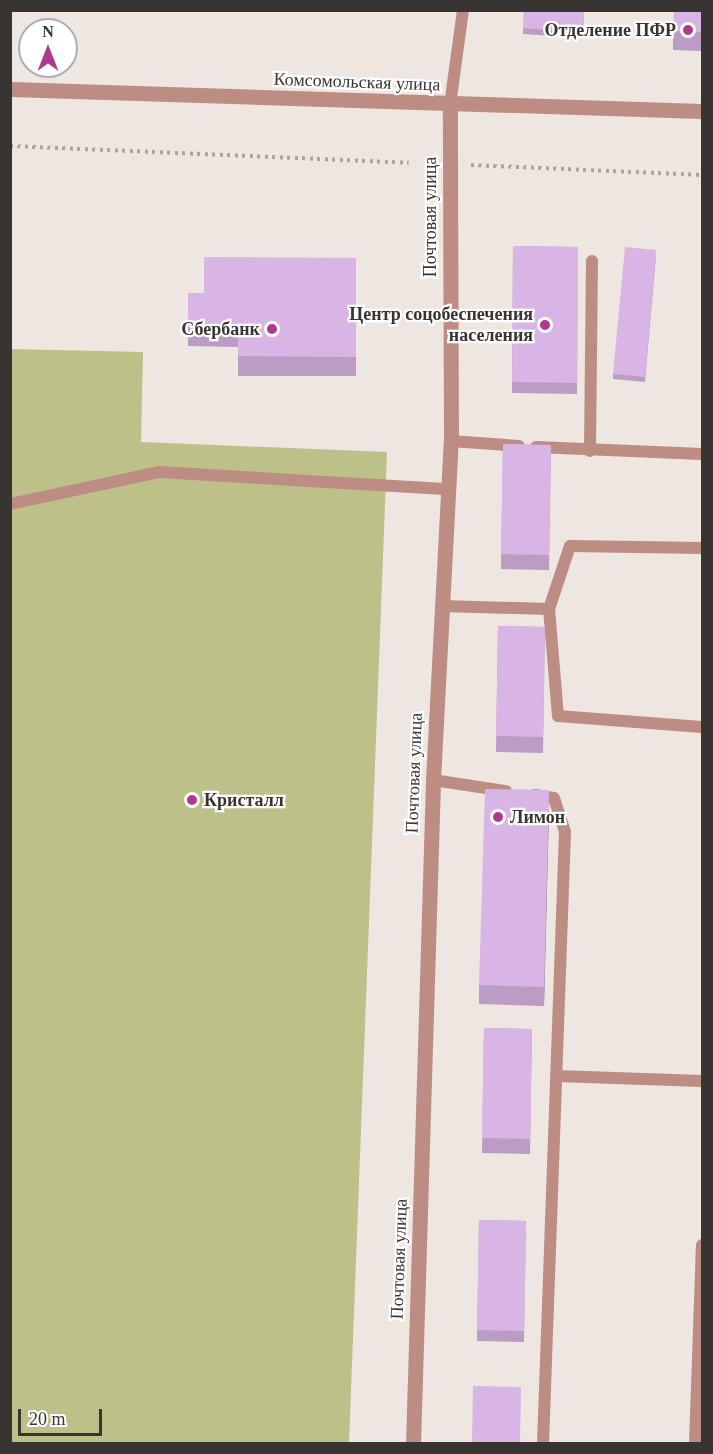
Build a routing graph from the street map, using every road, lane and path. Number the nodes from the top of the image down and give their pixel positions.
1 (463, 10) edge
2 (10, 89) edge
3 (450, 105) junction
4 (702, 111) edge
5 (10, 146) edge
6 (409, 164) dead end
7 (465, 164) dead end
8 (702, 175) edge
9 (592, 261) dead end
10 (451, 441) junction
11 (590, 451) junction
12 (702, 454) edge
13 (449, 489) junction
14 (10, 504) edge
15 (702, 548) edge
16 (441, 606) junction
17 (549, 609) junction
18 (702, 728) edge
19 (433, 780) junction
20 (557, 1076) junction
21 (702, 1081) edge
22 (702, 1245) edge
23 (413, 1443) edge
24 (543, 1443) edge
25 (695, 1443) edge

1 - 3 lane
2 - 3 street, Комсомольская улица
3 - 4 street, Комсомольская улица
3 - 10 street, Почтовая улица
5 - 6 path
7 - 8 path
9 - 11 lane
10 - 11 lane
10 - 13 street, Почтовая улица
11 - 12 lane
13 - 14 lane
13 - 16 street, Почтовая улица
15 - 17 lane
16 - 17 lane
16 - 19 street, Почтовая улица
17 - 18 lane
19 - 20 lane
19 - 23 street, Почтовая улица
20 - 21 lane
20 - 24 lane
22 - 25 lane

